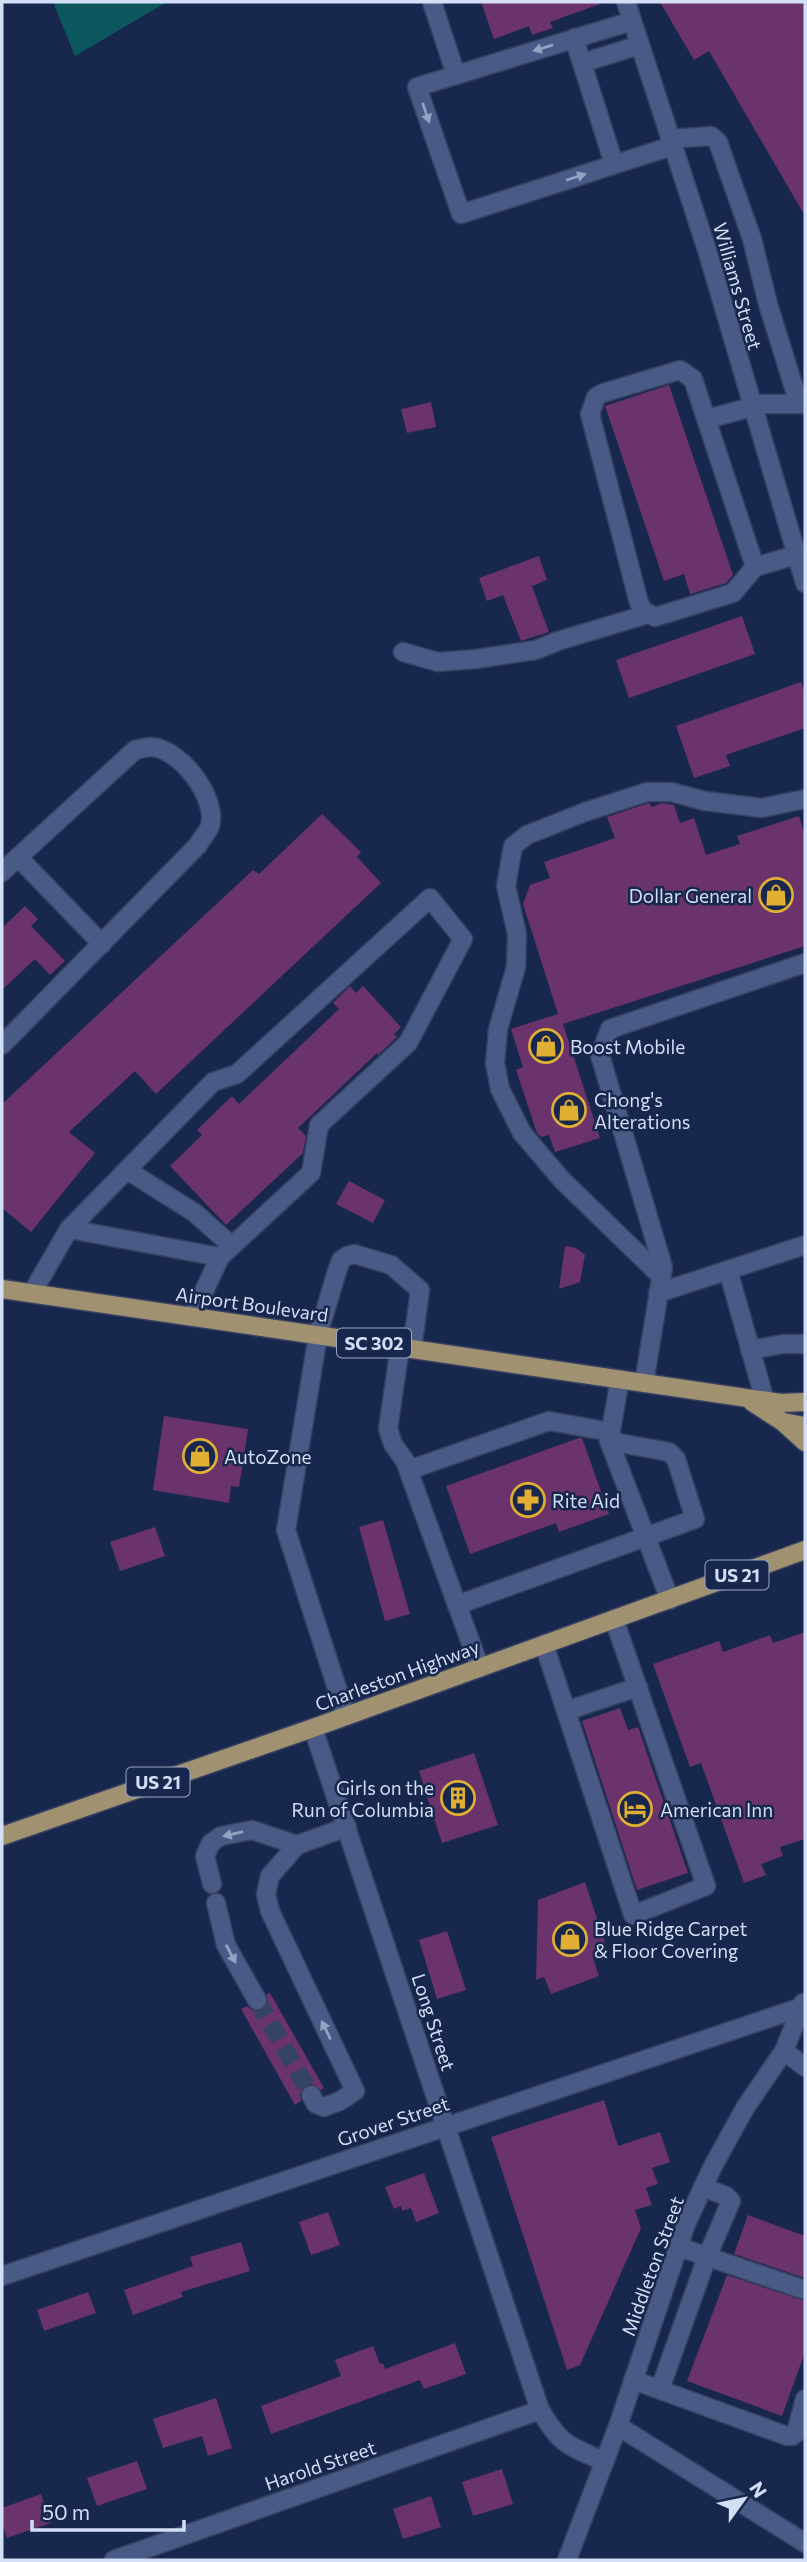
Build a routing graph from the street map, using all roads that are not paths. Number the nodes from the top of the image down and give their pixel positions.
1 (432, 2) edge
2 (626, 2) edge
3 (632, 21) junction
4 (575, 38) junction
5 (640, 45) junction
6 (582, 63) junction
7 (456, 75) junction
8 (671, 142) junction
9 (614, 164) junction
10 (802, 404) edge
11 (751, 405) junction
12 (707, 419) junction
13 (796, 555) junction
14 (755, 567) junction
15 (805, 583) edge
16 (648, 614) junction
17 (403, 652) dead end
18 (805, 799) edge
19 (18, 857) junction
20 (2, 872) edge
21 (102, 944) junction
22 (805, 963) edge
23 (2, 1045) edge
24 (127, 1170) junction
25 (69, 1229) junction
26 (805, 1245) edge
27 (226, 1251) junction
28 (728, 1270) junction
29 (660, 1285) junction
30 (2, 1289) edge
31 (32, 1293) junction
32 (192, 1317) junction
33 (318, 1335) junction
34 (805, 1345) edge
35 (406, 1348) junction
36 (750, 1350) junction
37 (620, 1379) junction
38 (644, 1383) junction
39 (746, 1398) junction
40 (765, 1401) junction
41 (805, 1402) edge
42 (783, 1422) junction
43 (805, 1426) edge
44 (610, 1436) junction
45 (805, 1442) edge
46 (409, 1470) junction
47 (645, 1538) junction
48 (803, 1549) edge
49 (670, 1600) junction
50 (457, 1605) junction
51 (614, 1619) junction
52 (544, 1644) junction
53 (480, 1668) junction
54 (638, 1687) junction
55 (566, 1711) junction
56 (346, 1716) junction
57 (313, 1728) junction
58 (346, 1827) junction
59 (2, 1836) edge
60 (297, 1845) junction
61 (212, 1884) dead end
62 (216, 1903) dead end
63 (257, 2000) tunnel mouth
64 (802, 2004) edge
65 (783, 2051) junction
66 (805, 2067) edge
67 (312, 2095) dead end
68 (446, 2125) junction
69 (703, 2187) junction
70 (679, 2247) junction
71 (707, 2256) junction
72 (2, 2276) edge
73 (805, 2290) edge
74 (634, 2380) junction
75 (660, 2389) junction
76 (805, 2399) edge
77 (541, 2410) junction
78 (618, 2426) junction
79 (798, 2437) edge
80 (603, 2461) junction
81 (805, 2543) edge
82 (114, 2560) edge
83 (567, 2560) edge

1 - 7 street
2 - 3 street, Williams Street
3 - 4 street
3 - 5 street, Williams Street
4 - 6 street
4 -> 7 street
5 - 6 street
5 - 8 street, Williams Street
6 - 9 street
7 -> 9 street
8 - 9 street
8 - 10 street
8 - 11 street, Williams Street
10 - 11 street
11 - 12 street
11 - 13 street, Williams Street
12 - 14 street
12 - 16 street
13 - 14 street
13 - 15 street, Williams Street
14 - 16 street
16 - 17 street
18 - 29 street
19 - 20 street
19 - 21 street
19 - 21 street
21 - 23 street
22 - 29 street
24 - 25 street
24 - 27 street
24 - 27 street
25 - 27 street
25 - 31 street
26 - 28 street
27 - 32 street
28 - 29 street
28 - 36 street
29 - 38 street
30 - 31 main road, Airport Boulevard / SC 302
31 - 32 main road, Airport Boulevard / SC 302
32 - 33 main road, Airport Boulevard / SC 302
33 - 35 main road, Airport Boulevard / SC 302
33 - 35 street
33 - 56 street
34 - 36 street
35 - 37 main road, Airport Boulevard / SC 302
35 - 46 street
36 - 40 street
37 - 38 main road, Airport Boulevard / SC 302
37 - 44 street
38 - 39 main road, Airport Boulevard / SC 302
39 - 40 main road, Airport Boulevard / SC 302
39 - 42 main road, Airport Boulevard / SC 302
40 - 41 main road, Airport Boulevard / SC 302
42 - 43 main road, Airport Boulevard / SC 302
42 - 45 main road
44 - 46 street
44 - 47 street
44 - 47 street
46 - 50 street
47 - 49 street
47 - 50 street
48 - 49 main road, Charleston Highway / US 21
49 - 51 main road, Charleston Highway / US 21
50 - 53 street
51 - 52 main road, Charleston Highway / US 21
51 - 54 street
52 - 53 main road, Charleston Highway / US 21
52 - 55 street
53 - 56 main road, Charleston Highway / US 21
54 - 55 street
54 - 55 street
56 - 57 main road, Charleston Highway / US 21
57 - 58 street, Long Street
57 - 59 main road, Charleston Highway / US 21
58 - 60 street
58 - 68 street, Long Street
60 -> 61 street
67 -> 60 street
62 -> 63 street
64 - 65 street, Middleton Street
64 - 68 street, Grover Street
65 - 66 street
65 - 69 street, Middleton Street
68 - 72 street, Grover Street
68 - 77 street, Long Street
69 - 70 street, Middleton Street
69 - 71 street
70 - 71 street
70 - 74 street, Middleton Street
71 - 73 street
71 - 75 street
74 - 75 street
74 - 78 street, Middleton Street
75 - 79 street
76 - 79 street
77 - 80 street, Long Street
77 - 82 street, Harold Street
78 - 80 street, Middleton Street
78 - 81 street
80 - 83 street, Middleton Street

